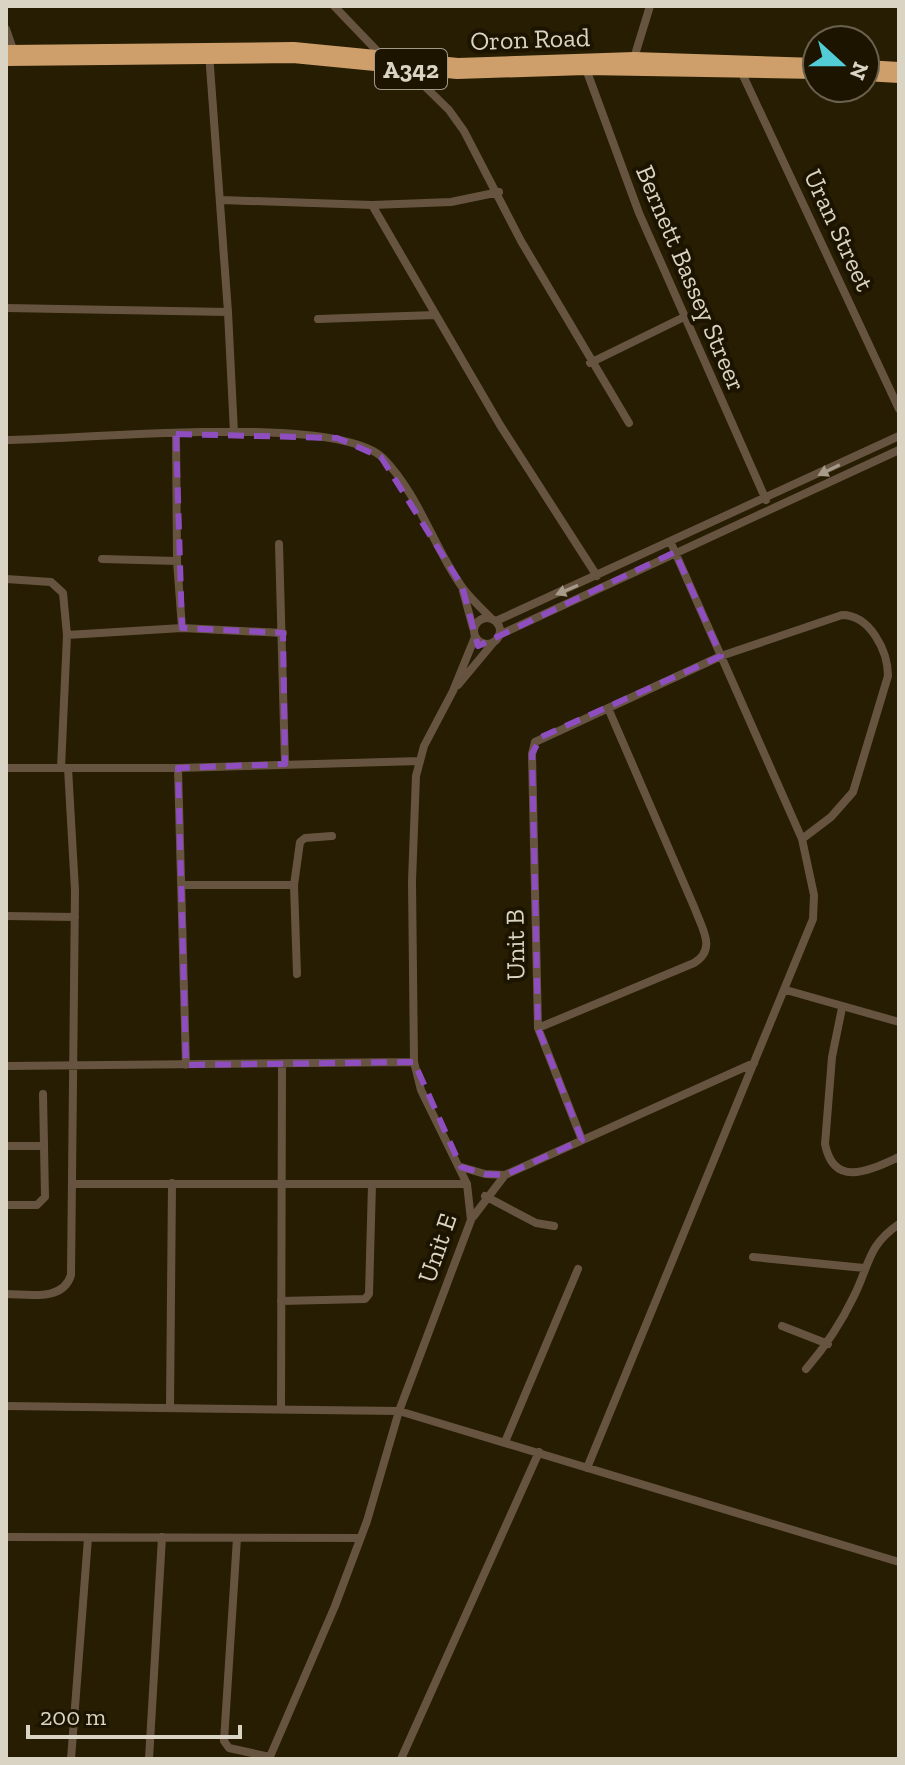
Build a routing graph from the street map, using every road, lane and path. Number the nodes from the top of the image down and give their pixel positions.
1 (650, 6) edge
2 (332, 7) edge
3 (6, 29) edge
4 (209, 53) junction
5 (11, 56) edge
6 (382, 57) junction
7 (634, 58) junction
8 (737, 64) junction
9 (801, 64) edge
10 (406, 68) junction
11 (586, 69) junction
12 (801, 71) edge
13 (499, 192) junction
14 (221, 200) junction
15 (372, 205) junction
16 (6, 308) edge
17 (228, 312) junction
18 (435, 315) junction
19 (684, 317) junction
20 (318, 319) dead end
21 (590, 363) junction
22 (899, 409) edge
23 (629, 423) dead end
24 (234, 433) junction
25 (176, 434) junction
26 (899, 436) edge
27 (6, 440) edge
28 (899, 450) edge
29 (766, 500) junction
30 (671, 543) junction
31 (279, 544) dead end
32 (675, 552) junction
33 (102, 559) dead end
34 (177, 561) junction
35 (597, 576) junction
36 (6, 579) edge
37 (462, 586) junction
38 (493, 619) junction
39 (182, 628) junction
40 (283, 633) junction
41 (474, 633) junction
42 (67, 635) junction
43 (496, 639) junction
44 (721, 656) junction
45 (453, 691) junction
46 (608, 708) junction
47 (420, 761) junction
48 (285, 764) junction
49 (6, 768) edge
50 (65, 768) junction
51 (178, 768) junction
52 (332, 836) dead end
53 (802, 839) junction
54 (183, 885) junction
55 (294, 885) junction
56 (6, 916) edge
57 (75, 917) junction
58 (297, 974) dead end
59 (786, 990) junction
60 (842, 1008) junction
61 (899, 1022) edge
62 (538, 1028) junction
63 (414, 1062) junction
64 (755, 1063) junction
65 (282, 1064) junction
66 (74, 1065) junction
67 (186, 1065) junction
68 (6, 1066) edge
69 (43, 1094) dead end
70 (582, 1140) junction
71 (6, 1146) edge
72 (43, 1146) junction
73 (899, 1157) edge
74 (461, 1167) junction
75 (505, 1175) junction
76 (172, 1183) junction
77 (281, 1183) junction
78 (73, 1184) junction
79 (372, 1184) junction
80 (467, 1184) junction
81 (485, 1196) junction
82 (6, 1205) edge
83 (471, 1220) junction
84 (899, 1224) edge
85 (554, 1226) dead end
86 (753, 1257) dead end
87 (864, 1268) junction
88 (578, 1269) dead end
89 (6, 1294) edge
90 (281, 1301) junction
91 (782, 1326) dead end
92 (828, 1344) junction
93 (806, 1369) dead end
94 (6, 1406) edge
95 (170, 1408) junction
96 (281, 1408) junction
97 (399, 1411) junction
98 (505, 1442) junction
99 (539, 1452) junction
100 (587, 1468) junction
101 (6, 1537) edge
102 (162, 1537) junction
103 (88, 1538) junction
104 (237, 1538) junction
105 (360, 1538) junction
106 (899, 1562) edge
107 (269, 1758) edge
108 (71, 1759) edge
109 (149, 1759) edge
110 (401, 1759) edge

1 - 7 street
2 - 6 street
3 - 5 street
4 - 5 highway, Oron Road / A342
4 - 6 highway, Oron Road / A342
4 - 10 highway, Oron Road / A342
4 - 14 street
6 - 7 highway, Oron Road / A342
7 - 8 highway, Oron Road / A342
8 - 9 highway, Oron Road / A342
8 - 11 highway, Oron Road / A342
8 - 12 highway, Oron Road / A342
8 - 22 street, Uran Street
10 - 11 highway, Oron Road / A342
10 - 13 street
11 - 19 street, Bernett Bassey Streer
13 - 15 street
13 - 21 street
14 - 15 street
14 - 17 street
15 - 18 street
16 - 17 street
17 - 24 street
18 - 20 street
18 - 35 street
19 - 21 street
19 - 29 street, Bernett Bassey Streer
21 - 23 street
24 - 25 street
24 - 37 street
25 - 27 street
25 - 34 street
26 -> 29 street
28 - 32 street
29 - 30 street
30 - 32 street
30 - 35 street
31 - 40 street
32 - 43 street
32 - 44 street
33 - 34 street
34 - 39 street
35 -> 38 street
36 - 42 street
37 - 38 street
37 - 41 street
38 - 41 street
38 - 43 street
39 - 40 street
39 - 42 street
40 - 48 street
41 - 43 street
41 - 45 street
42 - 50 street
43 - 45 street
44 - 46 street
44 - 53 street
44 - 53 street
45 - 47 street, Unit E
46 - 62 street, Unit B
46 - 62 street
47 - 48 street
47 - 63 street, Unit E
48 - 51 street
49 - 50 street
50 - 51 street
50 - 57 street
51 - 54 street
52 - 55 street
53 - 59 street
54 - 55 street
54 - 67 street
55 - 58 street
56 - 57 street
57 - 66 street
59 - 60 street
59 - 64 street
60 - 61 street
60 - 73 street
62 - 70 street, Unit B
63 - 65 street
63 - 74 street, Unit E
64 - 70 street
64 - 100 street
65 - 67 street
65 - 77 street
66 - 67 street
66 - 68 street
66 - 78 street
69 - 72 street
70 - 75 street
71 - 72 street
72 - 82 street
74 - 75 street
74 - 80 street, Unit E
75 - 81 street
76 - 77 street
76 - 78 street
76 - 95 street
77 - 79 street
77 - 90 street
78 - 89 street
79 - 80 street
79 - 90 street
80 - 83 street, Unit E
81 - 83 street
81 - 85 street
83 - 97 street, Unit E
84 - 87 street
86 - 87 street
87 - 92 street
88 - 98 street
90 - 96 street
91 - 92 street
92 - 93 street
94 - 95 street
95 - 96 street
96 - 97 street
97 - 98 street
97 - 105 street, Unit E
98 - 99 street
99 - 100 street
99 - 110 street
100 - 106 street
101 - 103 street
102 - 103 street
102 - 104 street
102 - 109 street
103 - 108 street
104 - 105 street
104 - 107 street
105 - 107 street, Unit E

